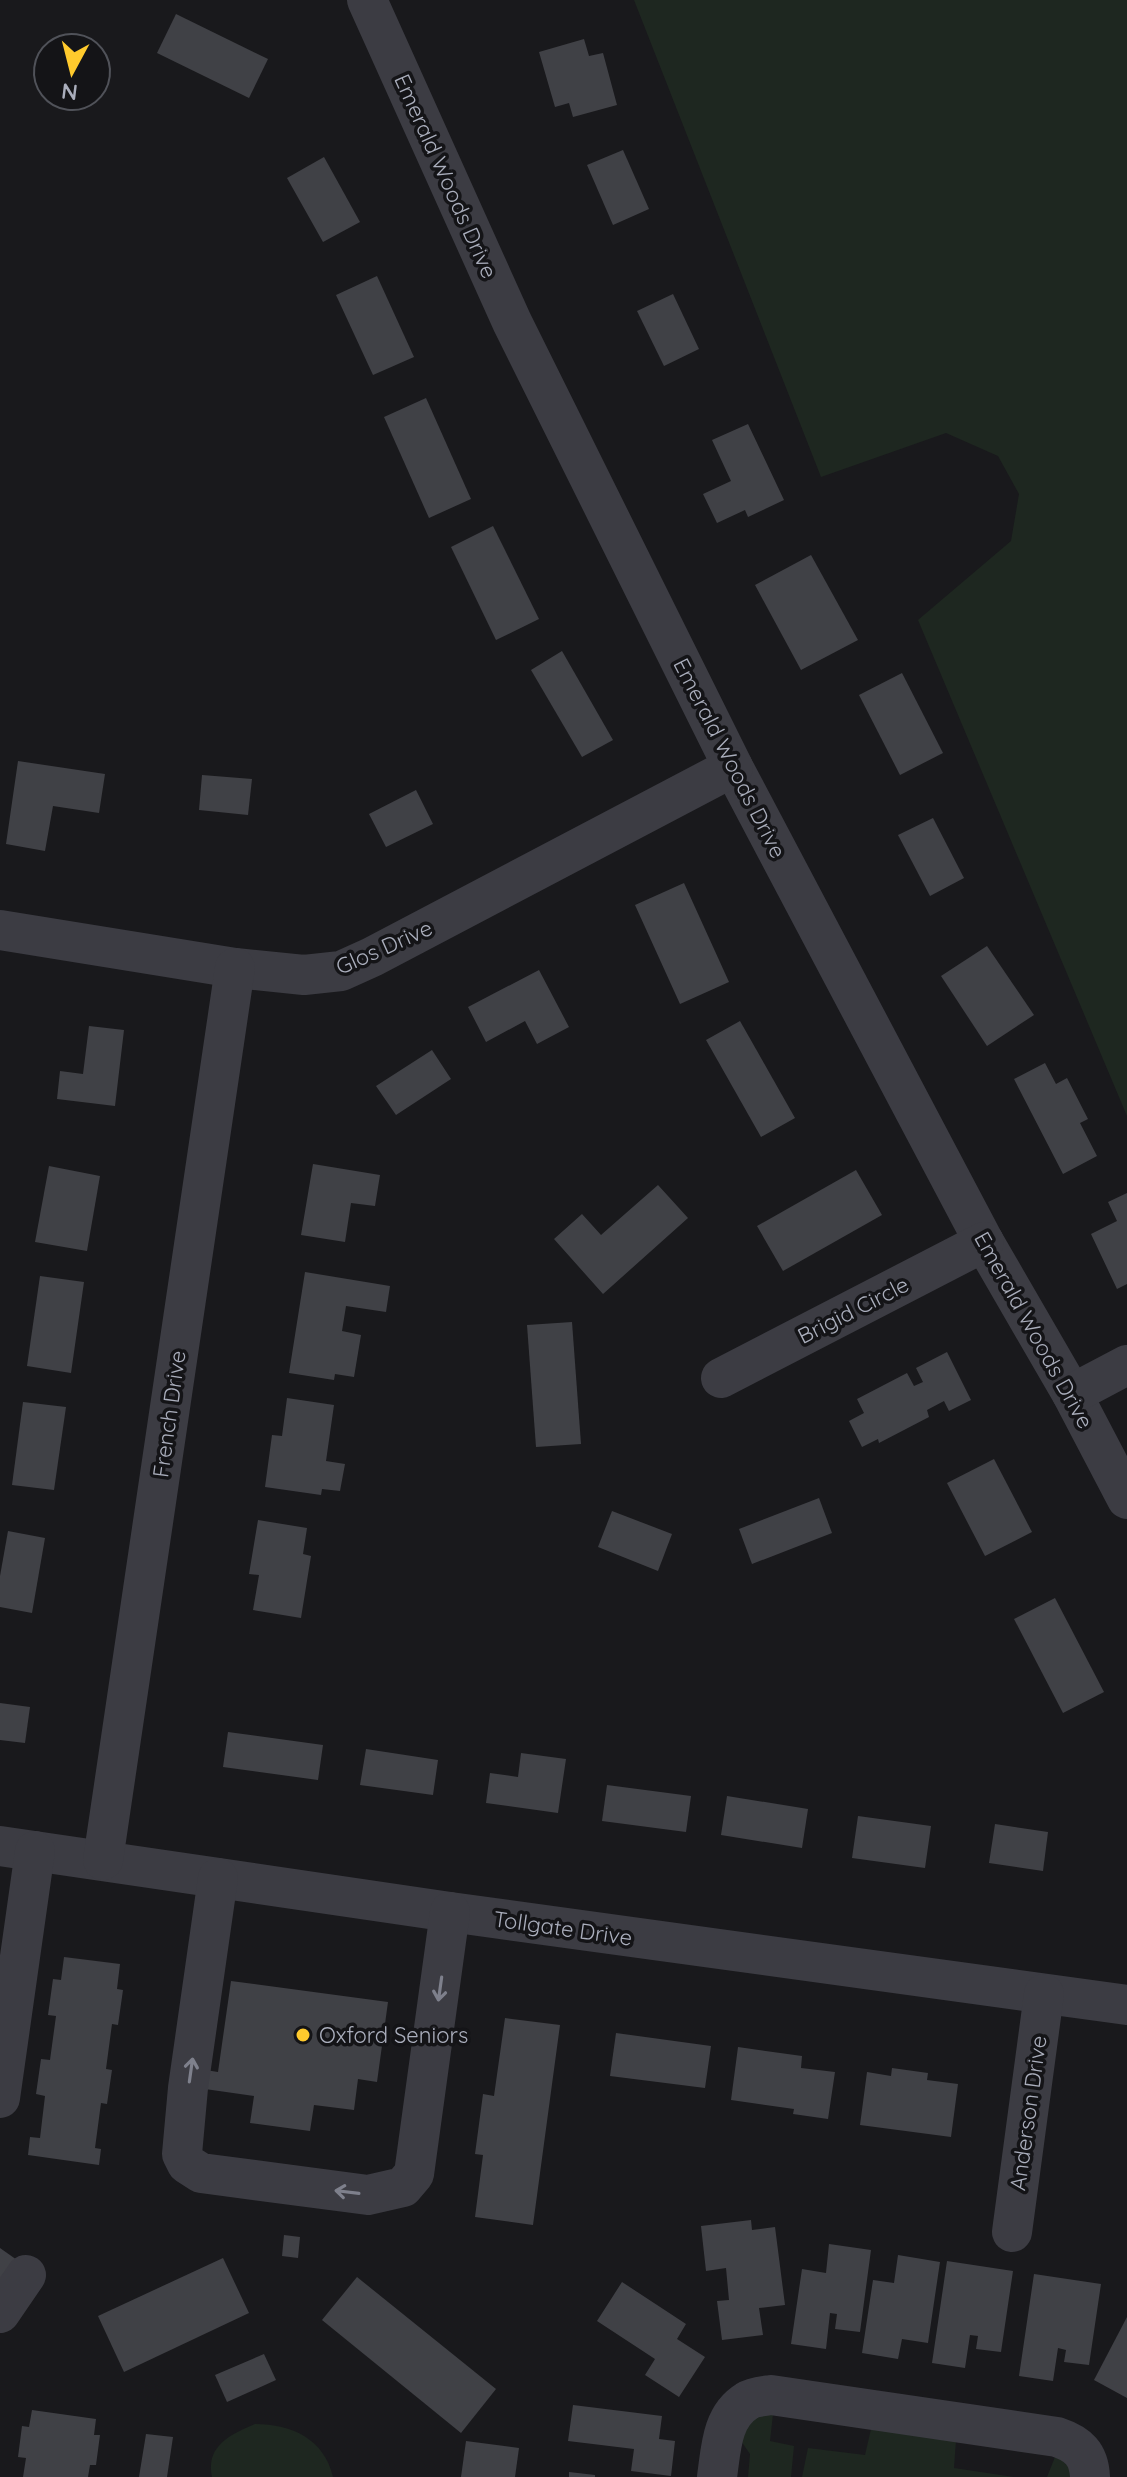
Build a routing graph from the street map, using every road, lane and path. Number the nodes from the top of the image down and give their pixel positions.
1 (367, 0) edge
2 (733, 767) junction
3 (0, 930) edge
4 (235, 968) junction
5 (984, 1242) junction
6 (1127, 1365) edge
7 (721, 1378) dead end
8 (1072, 1394) junction
9 (1127, 1499) edge
10 (18, 1848) edge
11 (103, 1860) junction
12 (218, 1878) junction
13 (450, 1912) junction
14 (1044, 1994) junction
15 (1127, 2005) edge
16 (0, 2098) edge
17 (1012, 2232) dead end
18 (26, 2275) dead end
19 (0, 2313) edge
20 (717, 2477) edge
21 (1090, 2477) edge

1 - 2 street, Emerald Woods Drive
2 - 4 street, Glos Drive
2 - 5 street, Emerald Woods Drive
3 - 4 street, Glos Drive
4 - 11 street, French Drive
5 - 7 street, Brigid Circle
5 - 8 street, Emerald Woods Drive
6 - 8 street
8 - 9 street, Emerald Woods Drive
10 - 11 street, Tollgate Drive
10 - 16 street
11 - 12 street, Tollgate Drive
12 - 13 street, Tollgate Drive
13 -> 12 street
13 - 14 street, Tollgate Drive
14 - 15 street, Tollgate Drive
14 - 17 street, Anderson Drive
18 - 19 street
20 - 21 street

